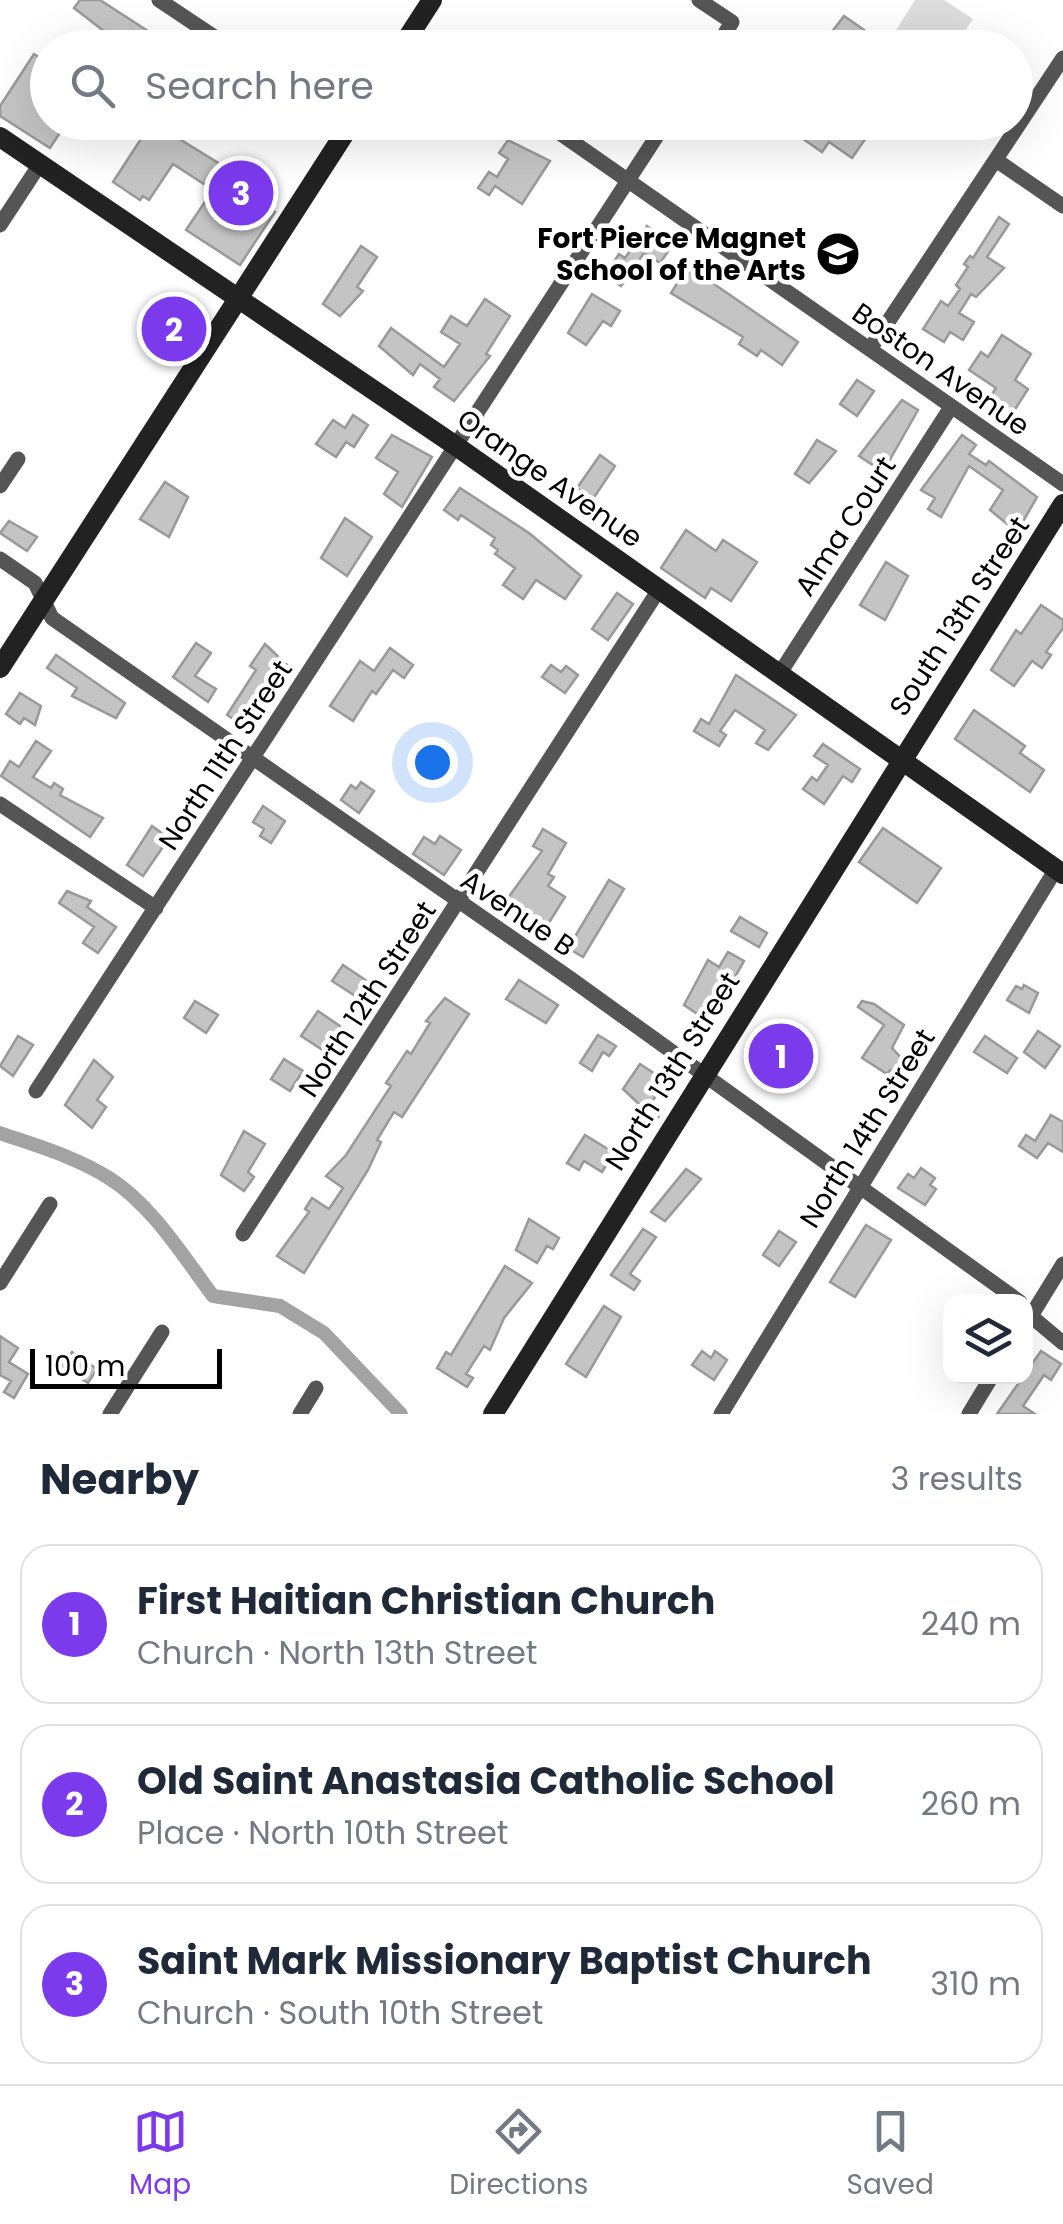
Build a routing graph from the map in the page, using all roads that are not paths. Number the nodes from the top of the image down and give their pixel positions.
1 (158, 0) edge
2 (432, 0) edge
3 (699, 0) edge
4 (204, 30) edge
5 (413, 30) edge
6 (727, 30) edge
7 (1063, 58) edge
8 (1033, 104) edge
9 (0, 137) edge
10 (340, 140) edge
11 (570, 140) edge
12 (655, 140) edge
13 (1009, 140) edge
14 (996, 160) junction
15 (40, 164) junction
16 (629, 182) junction
17 (1063, 206) edge
18 (0, 225) edge
19 (239, 297) junction
20 (870, 350) junction
21 (951, 407) junction
22 (456, 446) junction
23 (18, 459) dead end
24 (1063, 484) edge
25 (0, 486) edge
26 (1063, 504) edge
27 (0, 559) edge
28 (660, 588) junction
29 (45, 600) junction
30 (0, 668) edge
31 (780, 673) junction
32 (253, 758) junction
33 (901, 758) junction
34 (0, 804) edge
35 (1060, 871) edge
36 (459, 904) junction
37 (156, 908) junction
38 (702, 1075) junction
39 (36, 1092) dead end
40 (861, 1184) junction
41 (50, 1204) dead end
42 (243, 1234) dead end
43 (1063, 1264) edge
44 (0, 1282) edge
45 (1009, 1294) edge
46 (1033, 1309) edge
47 (1033, 1322) edge
48 (162, 1332) dead end
49 (1063, 1342) edge
50 (987, 1384) edge
51 (316, 1388) dead end
52 (110, 1414) edge
53 (300, 1414) edge
54 (493, 1414) edge
55 (721, 1414) edge
56 (969, 1414) edge

1 - 4 street
2 - 5 street
3 - 6 street
7 - 8 street
9 - 15 street, Orange Avenue
10 - 19 street
11 - 16 street, Boston Avenue
12 - 16 street, North 11th Street
13 - 14 street
14 - 17 street
14 - 20 street
15 - 18 street
15 - 19 street, Orange Avenue
16 - 20 street, Boston Avenue
16 - 22 street, North 11th Street
19 - 22 street, Orange Avenue
19 - 29 street
20 - 21 street, Boston Avenue
21 - 24 street, Boston Avenue
21 - 31 street, Alma Court
22 - 28 street, Orange Avenue
22 - 32 street, North 11th Street
23 - 25 street
26 - 33 street, South 13th Street
27 - 29 street, Avenue B
28 - 31 street, Orange Avenue
28 - 36 street, North 12th Street
29 - 30 street
29 - 32 street, Avenue B
31 - 33 street, Orange Avenue
32 - 36 street, Avenue B
32 - 37 street, North 11th Street
33 - 35 street, Orange Avenue
33 - 38 street, North 13th Street
34 - 37 street
35 - 40 street, North 14th Street
36 - 38 street, Avenue B
36 - 42 street, North 12th Street
37 - 39 street, North 11th Street
38 - 40 street, Avenue B
38 - 54 street, North 13th Street
40 - 45 street, Avenue B
40 - 55 street, North 14th Street
41 - 44 street
43 - 46 street
47 - 49 street
48 - 52 street
50 - 56 street
51 - 53 street

